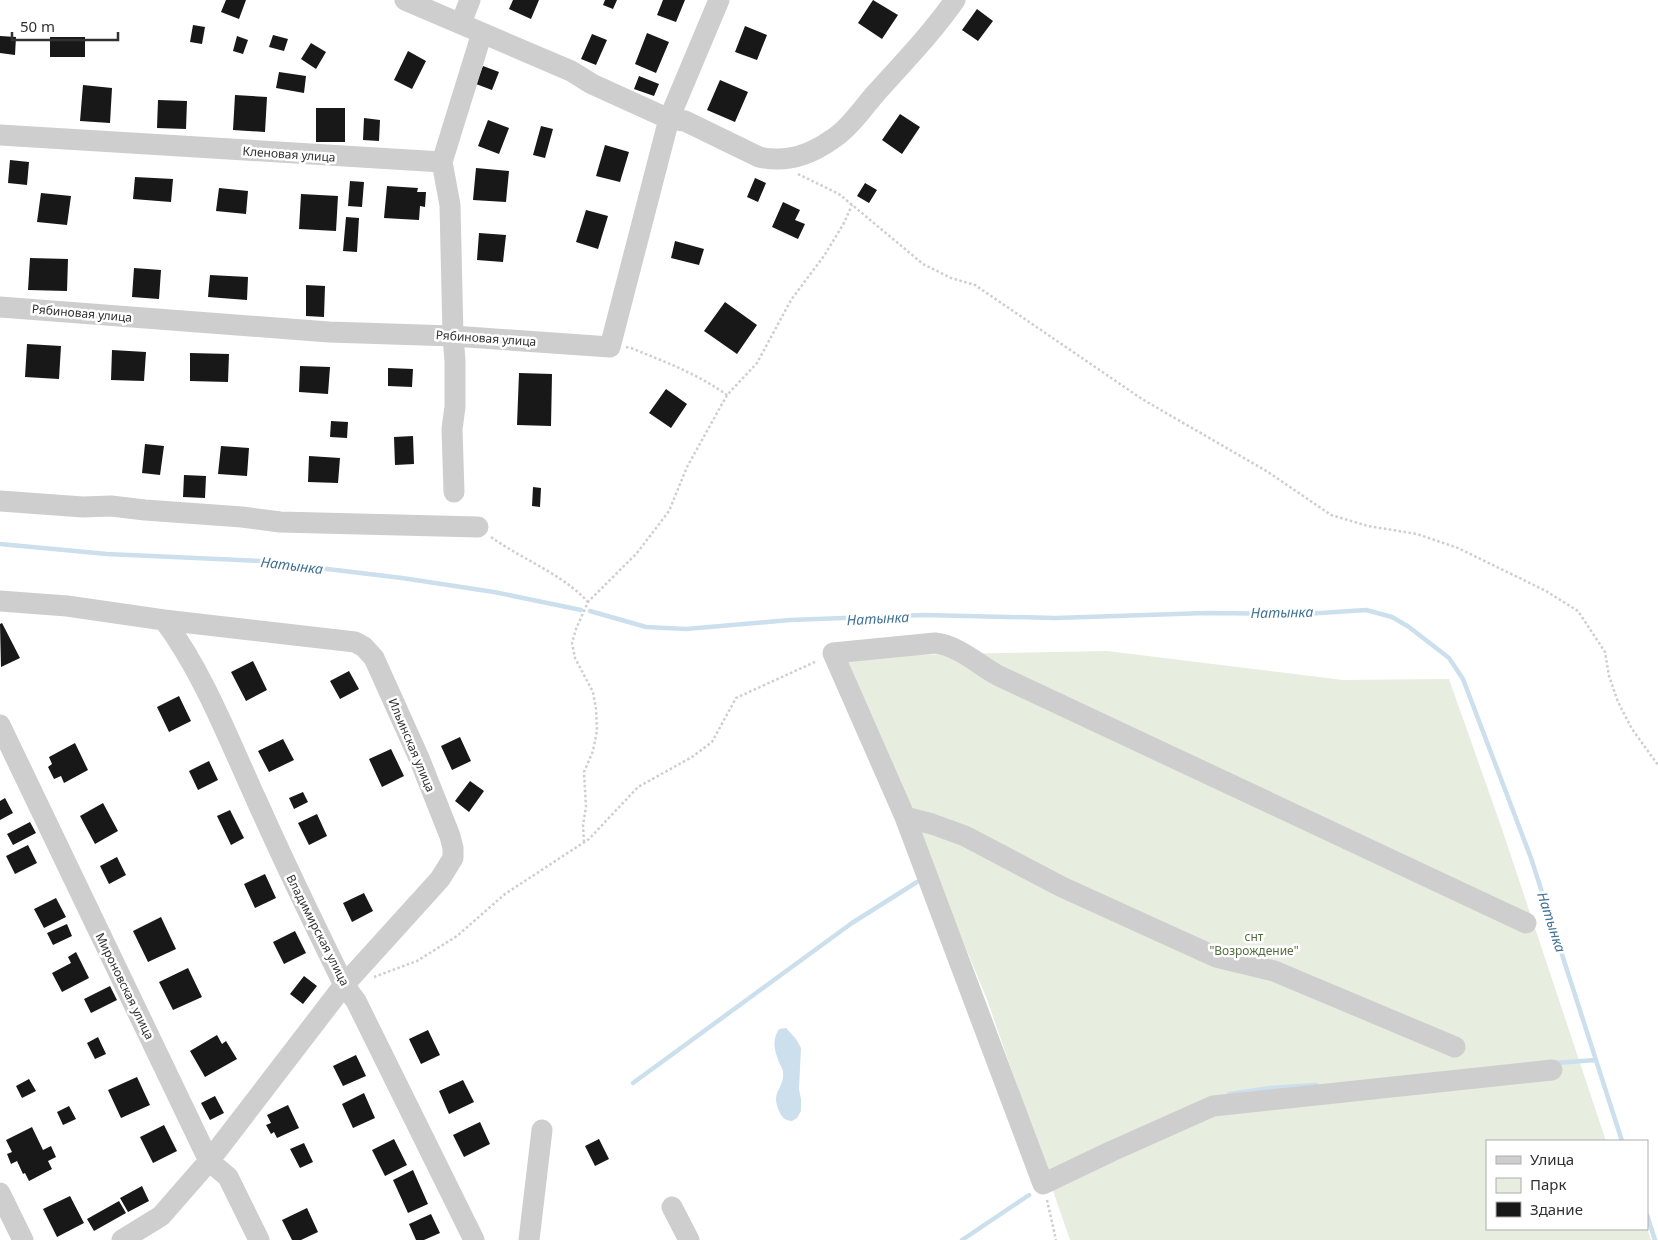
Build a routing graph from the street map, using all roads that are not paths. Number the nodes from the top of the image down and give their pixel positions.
1 (405, 0) edge
2 (470, 0) edge
3 (719, 0) edge
4 (955, 0) edge
5 (461, 23) junction
6 (482, 32) junction
7 (670, 119) junction
8 (0, 135) edge
9 (442, 162) junction
10 (0, 307) edge
11 (453, 336) junction
12 (454, 492) dead end
13 (0, 501) edge
14 (478, 527) road end
15 (0, 602) edge
16 (164, 620) junction
17 (0, 725) edge
18 (906, 817) junction
19 (1526, 923) dead end
20 (344, 986) junction
21 (1455, 1047) dead end
22 (1552, 1070) dead end
23 (542, 1130) dead end
24 (209, 1161) junction
25 (0, 1193) edge
26 (672, 1207) dead end
27 (23, 1240) edge
28 (122, 1240) edge
29 (259, 1240) edge
30 (474, 1240) edge
31 (529, 1240) edge
32 (689, 1240) edge

1 - 5 street
2 - 5 street
3 - 7 street
4 - 7 street
5 - 6 street
6 - 7 street
6 - 9 street
7 - 11 street, Рябиновая улица
8 - 9 street, Кленовая улица
9 - 11 street
10 - 11 street, Рябиновая улица
11 - 12 street
13 - 14 street
15 - 16 street
16 - 20 street, Владимирская улица
16 - 20 street, Ильинская улица
17 - 24 street, Мироновская улица
18 - 19 street
18 - 21 street
18 - 22 street
20 - 24 street
20 - 30 street, Владимирская улица
23 - 31 street
24 - 28 street
24 - 29 street, Мироновская улица
25 - 27 street
26 - 32 street

